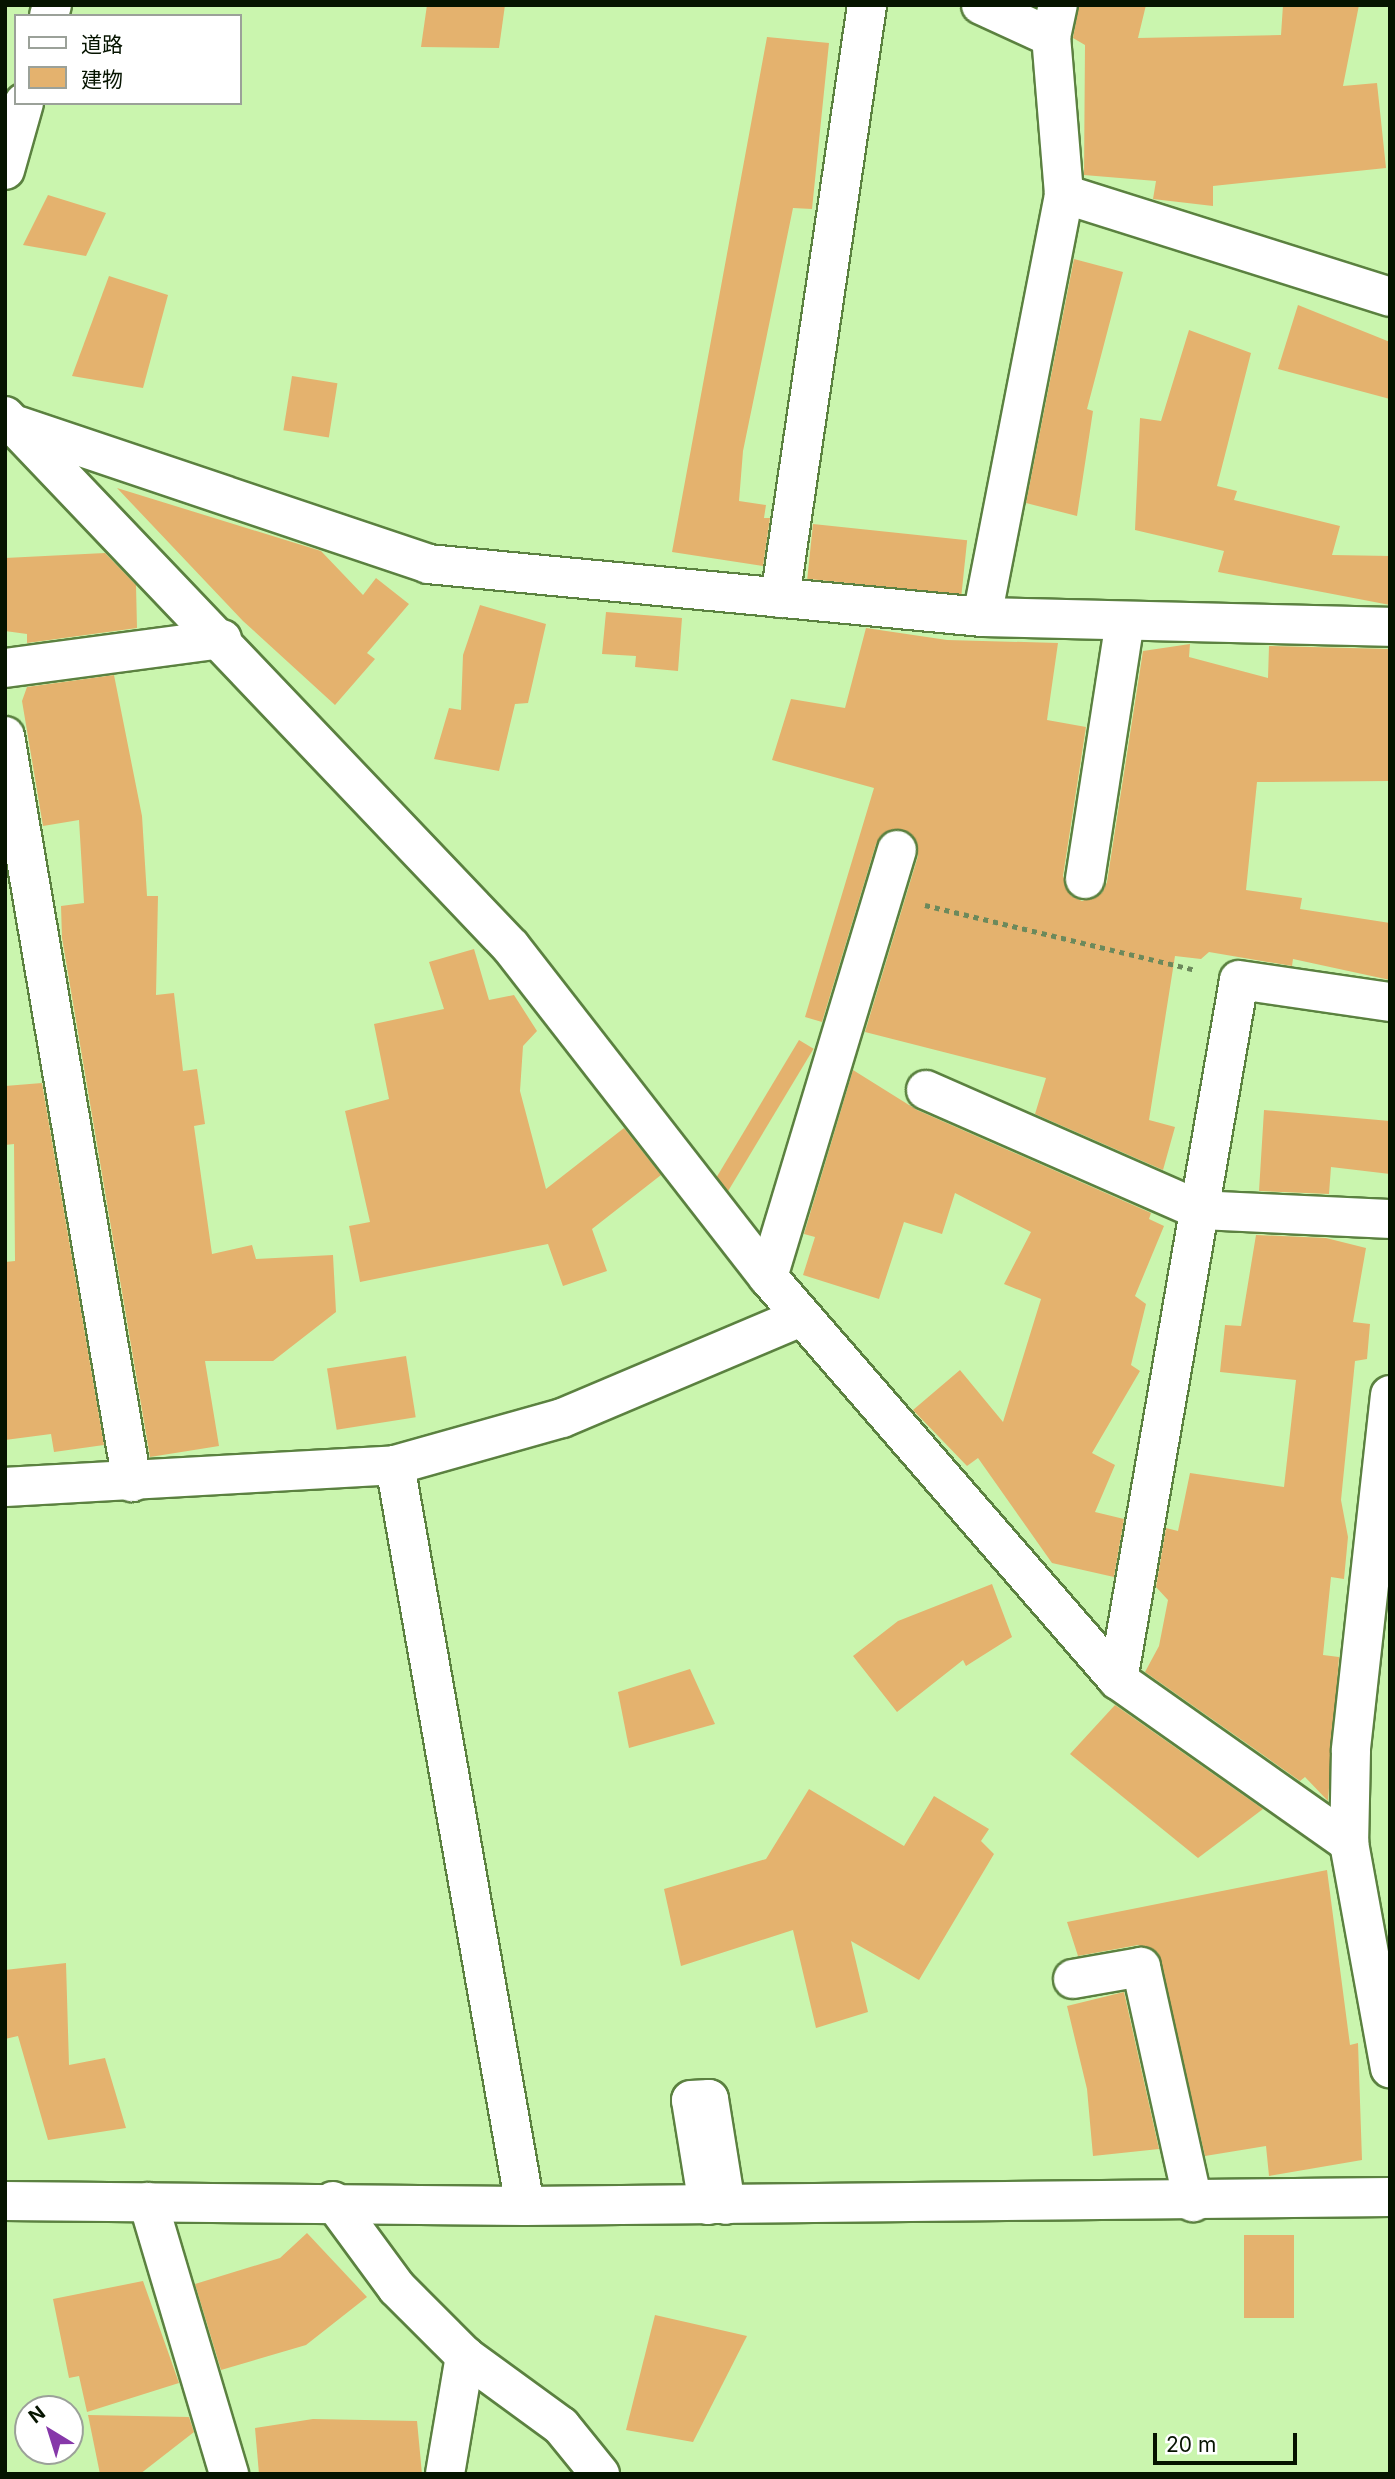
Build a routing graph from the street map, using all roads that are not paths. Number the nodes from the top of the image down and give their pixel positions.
1 (867, 5) edge
2 (981, 5) edge
3 (1054, 21) edge
4 (23, 105) edge
5 (5, 170) edge
6 (1064, 194) junction
7 (1390, 297) edge
8 (10, 420) edge
9 (780, 598) junction
10 (982, 617) junction
11 (1125, 621) junction
12 (1390, 627) edge
13 (222, 639) junction
14 (5, 668) edge
15 (5, 736) edge
16 (897, 850) dead end
17 (1085, 879) dead end
18 (1390, 1002) edge
19 (926, 1090) dead end
20 (1199, 1210) junction
21 (1390, 1219) edge
22 (768, 1277) junction
23 (801, 1317) junction
24 (1390, 1395) edge
25 (395, 1465) junction
26 (132, 1482) junction
27 (5, 1487) edge
28 (1118, 1680) junction
29 (1349, 1843) junction
30 (1073, 1979) dead end
31 (1390, 2068) edge
32 (1390, 2197) edge
33 (333, 2200) junction
34 (5, 2201) edge
35 (148, 2202) junction
36 (1193, 2202) junction
37 (525, 2206) junction
38 (464, 2356) junction
39 (229, 2474) edge
40 (445, 2474) edge
41 (600, 2474) edge

1 - 9 street
2 - 3 street
3 - 6 street
4 - 5 street
6 - 7 street
6 - 10 street
8 - 9 street
8 - 13 street
9 - 10 street
10 - 11 street
11 - 12 street
11 - 17 street
13 - 14 street
13 - 22 street
15 - 26 street
16 - 22 street
18 - 20 street
19 - 20 street
20 - 21 street
20 - 28 street
22 - 23 street
23 - 25 street
23 - 28 street
24 - 29 street
25 - 26 street
25 - 37 street
26 - 27 street
28 - 29 street
29 - 31 street
30 - 36 street
32 - 36 street
33 - 35 street
33 - 37 street
33 - 38 street
34 - 35 street
35 - 39 street
36 - 37 street
38 - 40 street
38 - 41 street

